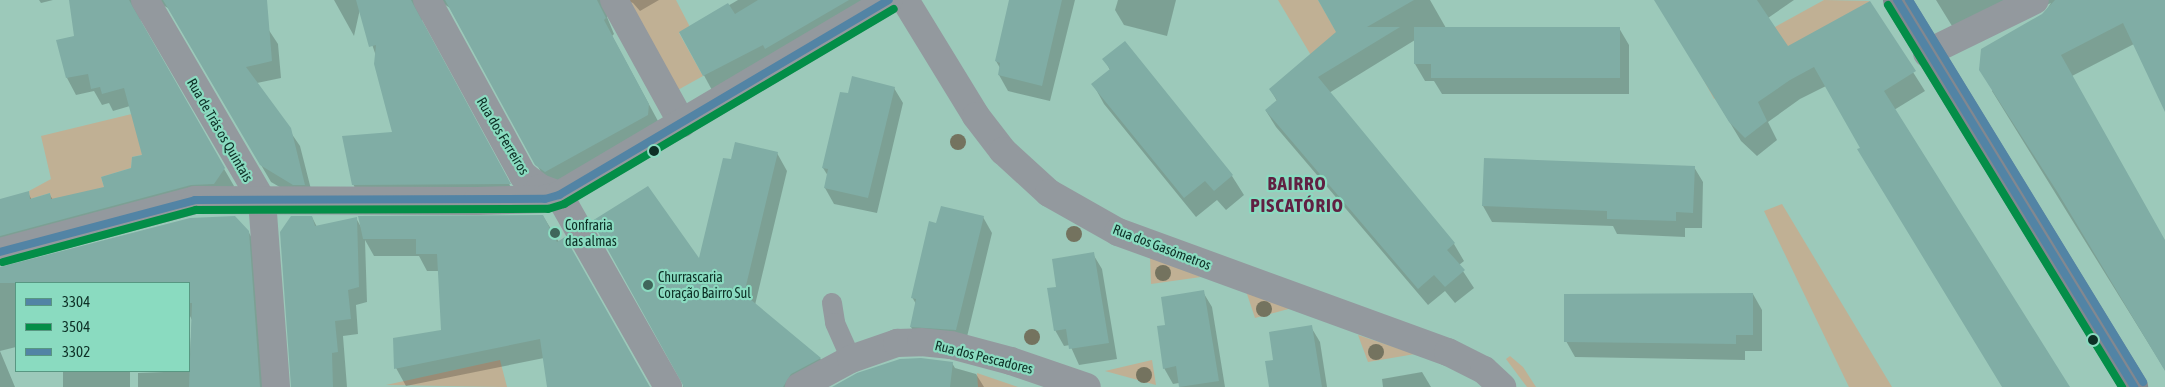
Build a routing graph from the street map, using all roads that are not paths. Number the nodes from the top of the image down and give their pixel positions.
1 (145, 0) edge
2 (427, 0) edge
3 (614, 0) edge
4 (889, 0) edge
5 (904, 0) edge
6 (1897, 0) edge
7 (2035, 0) edge
8 (1928, 53) junction
9 (682, 123) junction
10 (559, 195) junction
11 (262, 200) junction
12 (0, 252) edge
13 (832, 303) dead end
14 (851, 359) junction
15 (276, 387) edge
16 (668, 387) edge
17 (799, 387) edge
18 (1086, 387) edge
19 (1502, 387) edge
20 (2134, 387) edge

1 - 11 street, Rua de Trás os Quintais
2 - 10 street, Rua dos Ferreiros
3 - 9 street
4 - 9 street
5 - 19 street, Rua dos Gasómetros
6 - 8 main road
7 - 8 street
8 - 20 main road
9 - 10 street
10 - 11 street
10 - 16 street
11 - 12 street
11 - 15 street, Rua de Trás os Quintais
13 - 14 lane
14 - 17 street, Rua dos Pescadores
14 - 18 street, Rua dos Pescadores

